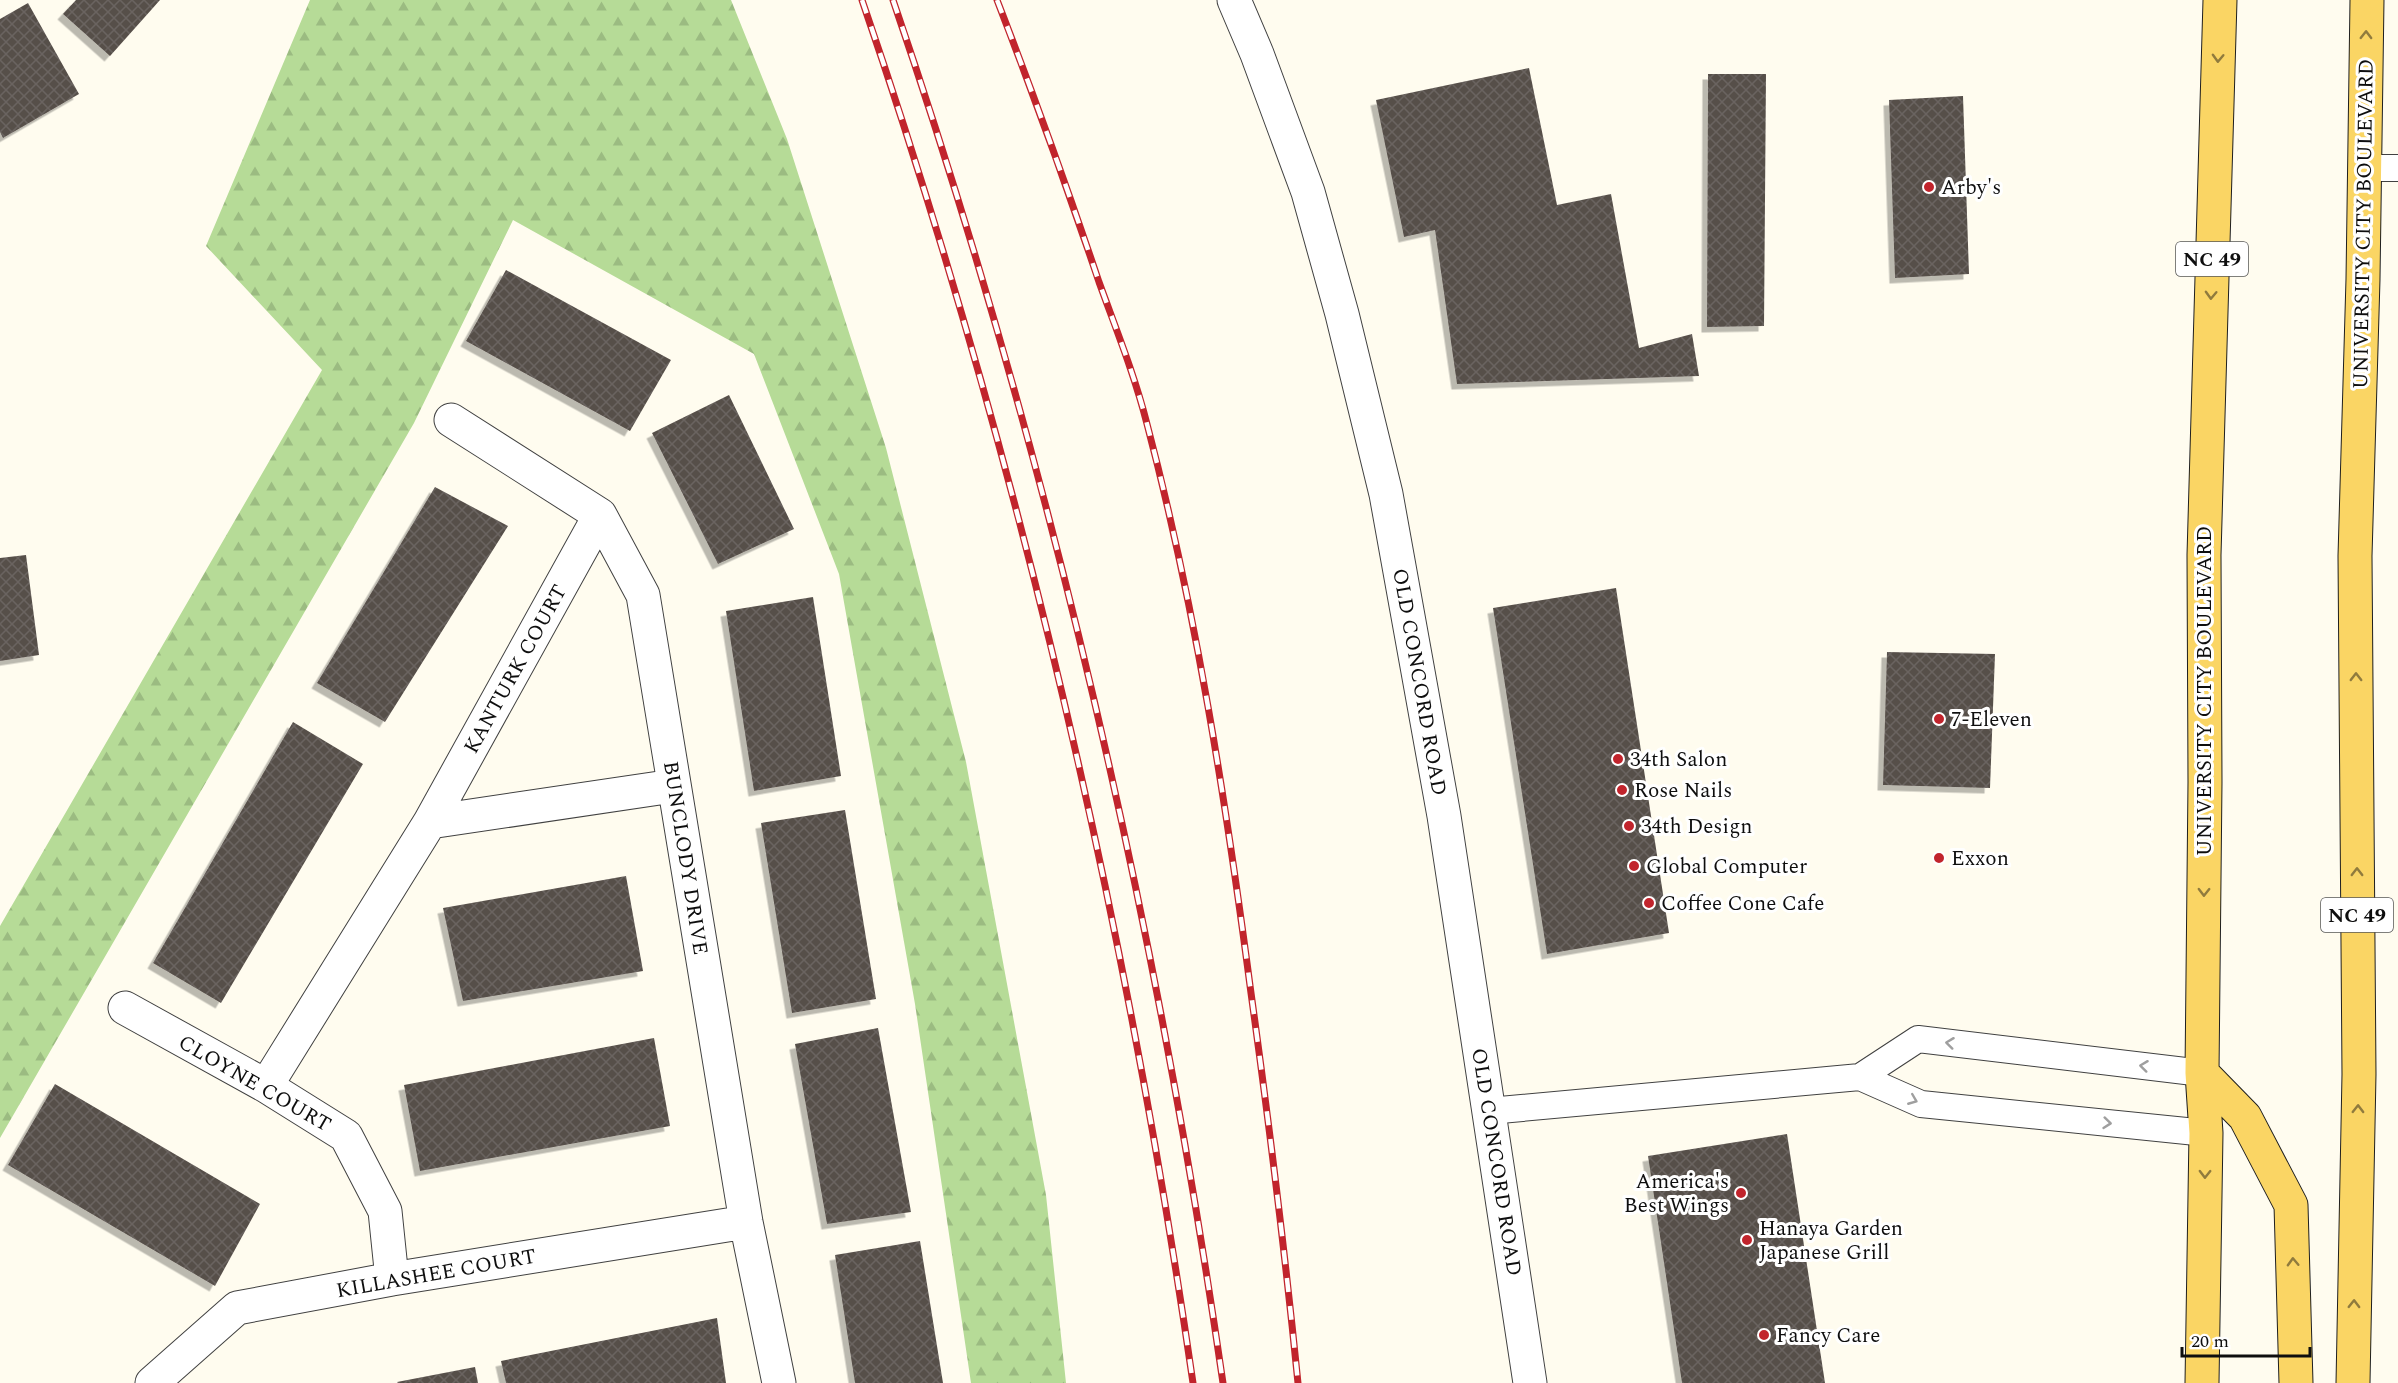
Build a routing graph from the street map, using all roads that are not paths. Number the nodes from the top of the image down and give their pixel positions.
1 (1234, 0) edge
2 (2220, 0) edge
3 (2367, 0) edge
4 (2364, 168) junction
5 (2398, 168) edge
6 (452, 420) dead end
7 (600, 515) junction
8 (674, 786) junction
9 (430, 822) junction
10 (125, 1008) dead end
11 (2202, 1073) junction
12 (1860, 1077) junction
13 (266, 1086) junction
14 (1489, 1111) junction
15 (2206, 1133) junction
16 (746, 1222) junction
17 (392, 1279) junction
18 (152, 1383) edge
19 (779, 1383) edge
20 (1530, 1383) edge
21 (2202, 1383) edge
22 (2296, 1383) edge
23 (2353, 1383) edge

1 - 14 street, OLD CONCORD ROAD
2 -> 11 main road, UNIVERSITY CITY BOULEVARD / NC 49
4 -> 3 main road, UNIVERSITY CITY BOULEVARD / NC 49
4 - 5 lane
23 -> 4 main road, UNIVERSITY CITY BOULEVARD / NC 49
6 - 7 street, BUNCLODY DRIVE
7 - 8 street, BUNCLODY DRIVE
7 - 9 street, KANTURK COURT
8 - 9 street
8 - 16 street, BUNCLODY DRIVE
9 - 13 street, KANTURK COURT
10 - 13 street, CLOYNE COURT
11 -> 12 lane
11 - 15 main road, UNIVERSITY CITY BOULEVARD / NC 49
22 -> 11 main road
12 - 14 lane
12 -> 15 lane
13 - 17 street, CLOYNE COURT
14 - 20 street, OLD CONCORD ROAD
15 -> 21 main road, UNIVERSITY CITY BOULEVARD / NC 49
16 - 17 street, KILLASHEE COURT
16 - 19 street, BUNCLODY DRIVE
17 - 18 street, KILLASHEE COURT

